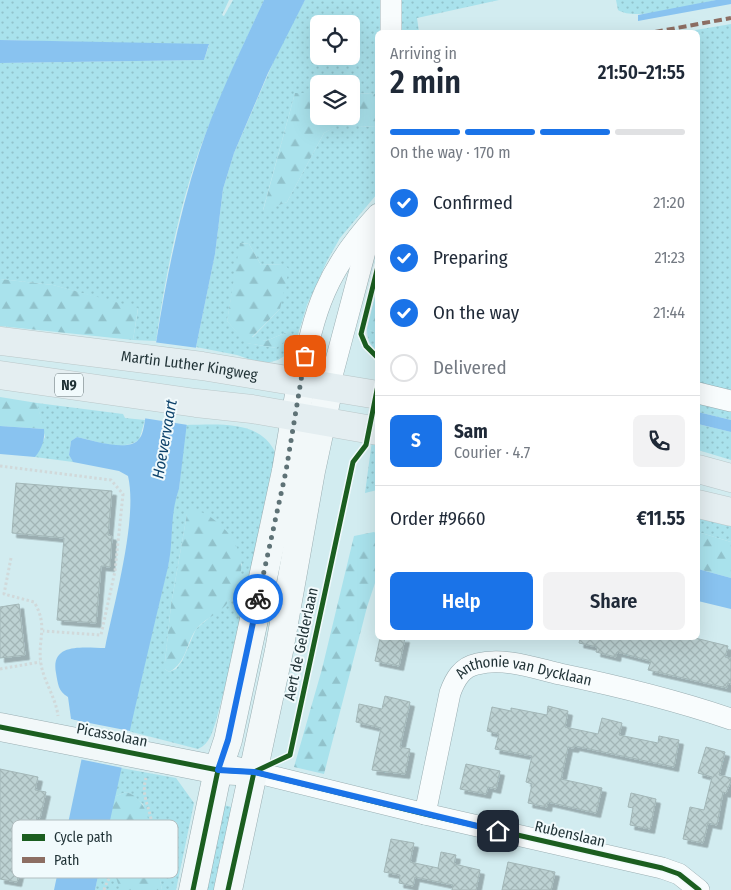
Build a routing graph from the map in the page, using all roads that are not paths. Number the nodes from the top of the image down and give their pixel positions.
1 (391, 0) edge
2 (391, 30) edge
3 (375, 217) edge
4 (375, 220) edge
5 (0, 341) edge
6 (0, 375) edge
7 (301, 383) junction
8 (329, 387) junction
9 (700, 393) edge
10 (375, 395) edge
11 (731, 401) edge
12 (295, 416) junction
13 (322, 420) junction
14 (375, 429) edge
15 (700, 470) edge
16 (731, 478) edge
17 (700, 504) edge
18 (731, 512) edge
19 (731, 719) edge
20 (0, 727) edge
21 (218, 770) junction
22 (254, 772) junction
23 (425, 814) junction
24 (193, 890) edge
25 (228, 890) edge
26 (699, 890) edge

1 - 2 street
3 - 7 street, Aert de Gelderlaan
4 - 8 street, Aert de Gelderlaan
5 - 7 highway, Martin Luther Kingweg
6 - 12 highway, N9
7 - 8 highway, Martin Luther Kingweg
7 - 12 street, Aert de Gelderlaan
8 - 10 highway, Martin Luther Kingweg
8 - 13 street, Aert de Gelderlaan
9 - 11 street
12 - 13 highway, N9
12 - 21 street, Aert de Gelderlaan
13 - 14 highway, N9
13 - 22 street, Aert de Gelderlaan
15 - 16 highway
17 - 18 highway
19 - 23 street, Anthonie van Dycklaan
20 - 21 street, Picassolaan
21 - 22 street, Picassolaan
21 - 24 street, Aert de Gelderlaan
22 - 23 street, Rubenslaan
22 - 25 street, Aert de Gelderlaan
23 - 26 street, Rubenslaan

